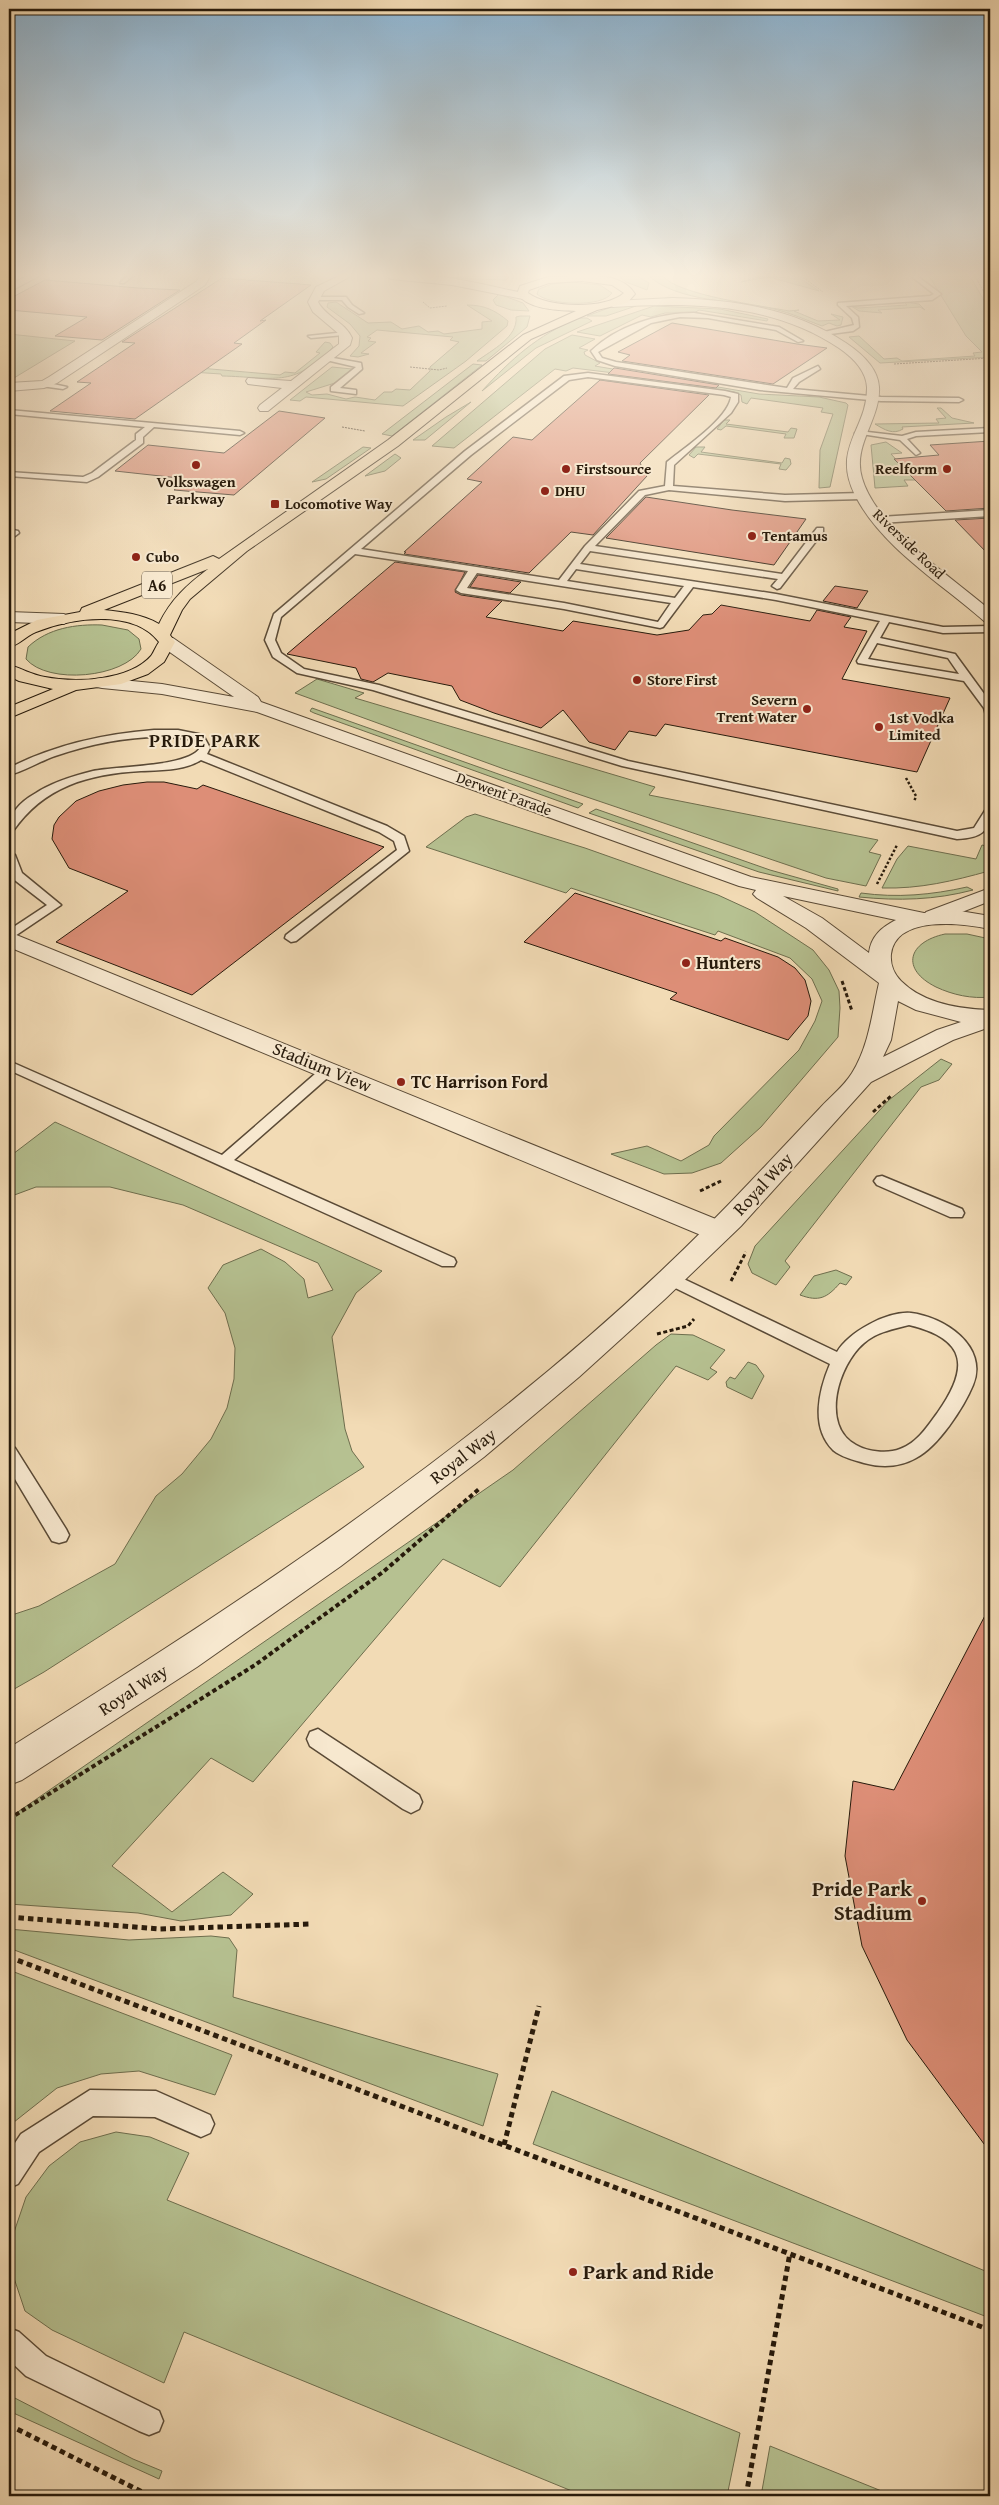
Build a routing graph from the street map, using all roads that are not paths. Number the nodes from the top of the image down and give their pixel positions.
1 (283, 393) edge
2 (456, 393) edge
3 (547, 393) edge
4 (724, 393) edge
5 (819, 393) edge
6 (872, 393) edge
7 (872, 398) junction
8 (959, 400) dead end
9 (292, 403) dead end
10 (9, 412) edge
11 (152, 425) junction
12 (990, 430) edge
13 (240, 433) dead end
14 (859, 433) junction
15 (902, 438) junction
16 (916, 452) dead end
17 (9, 474) edge
18 (669, 488) junction
19 (862, 496) junction
20 (990, 513) edge
21 (880, 520) junction
22 (820, 530) dead end
23 (242, 548) junction
24 (588, 548) junction
25 (355, 551) junction
26 (574, 566) junction
27 (475, 568) junction
28 (784, 577) junction
29 (561, 583) junction
30 (690, 584) junction
31 (770, 596) junction
32 (677, 601) junction
33 (9, 617) edge
34 (990, 618) edge
35 (67, 619) junction
36 (886, 620) junction
37 (990, 629) edge
38 (165, 638) junction
39 (875, 640) junction
40 (9, 642) edge
41 (9, 670) edge
42 (968, 679) junction
43 (102, 683) junction
44 (75, 685) junction
45 (262, 707) junction
46 (9, 713) edge
47 (990, 713) edge
48 (201, 756) junction
49 (9, 772) edge
50 (990, 811) edge
51 (9, 828) edge
52 (9, 855) edge
53 (746, 882) junction
54 (990, 894) edge
55 (929, 918) junction
56 (990, 922) edge
57 (9, 937) edge
58 (291, 938) dead end
59 (887, 978) junction
60 (990, 1019) edge
61 (9, 1065) edge
62 (328, 1070) junction
63 (862, 1077) junction
64 (224, 1161) junction
65 (882, 1181) dead end
66 (956, 1214) dead end
67 (718, 1231) junction
68 (448, 1262) dead end
69 (669, 1278) junction
70 (839, 1361) junction
71 (9, 1452) edge
72 (59, 1535) dead end
73 (318, 1739) dead end
74 (9, 1768) edge
75 (411, 1802) dead end
76 (201, 2124) dead end
77 (9, 2175) edge
78 (9, 2342) edge
79 (149, 2421) dead end

1 - 9 street
2 - 23 main road, A6
3 - 25 lane
4 - 18 lane
5 - 7 lane
6 - 7 street, Riverside Road
7 - 8 lane
7 - 14 street, Riverside Road
10 - 11 lane
11 - 13 lane
11 - 17 lane
12 - 15 lane
14 - 15 lane
14 - 19 street, Riverside Road
15 - 16 lane
18 - 19 lane
18 - 24 lane
19 - 21 street, Riverside Road
20 - 21 lane
21 - 34 street, Riverside Road
22 - 28 lane
23 - 35 main road, A6
23 - 38 main road, A6
24 - 26 lane
24 - 28 lane
25 - 27 lane
25 - 50 lane
26 - 29 lane
26 - 30 lane
27 - 29 lane
27 - 32 lane
28 - 31 lane
29 - 32 lane
30 - 31 lane
30 - 32 lane
31 - 36 lane
33 - 35 street
35 - 38 main road, A6
35 - 40 main road, A6
36 - 37 lane
36 - 39 lane
38 - 43 main road, A6
38 - 45 street, Derwent Parade
39 - 42 lane
39 - 42 lane
41 - 44 main road, A6
42 - 47 lane
43 - 44 main road, A6
43 - 45 street, Derwent Parade
44 - 46 main road, A6
45 - 53 street, Derwent Parade
48 - 49 lane
48 - 51 lane
48 - 58 lane
52 - 57 lane
53 - 55 street, Derwent Parade
53 - 59 street, Derwent Parade
54 - 55 street
55 - 56 street
55 - 59 street
57 - 62 street, Stadium View
59 - 60 street, Derwent Parade
59 - 63 street, Royal Way
60 - 63 street, Royal Way
61 - 64 lane
62 - 64 lane
62 - 67 street, Stadium View
63 - 67 street, Royal Way
64 - 68 lane
65 - 66 lane
67 - 69 street, Royal Way
69 - 70 lane
69 - 74 street, Royal Way
70 - 70 lane
71 - 72 lane
73 - 75 lane
76 - 77 lane
78 - 79 lane

